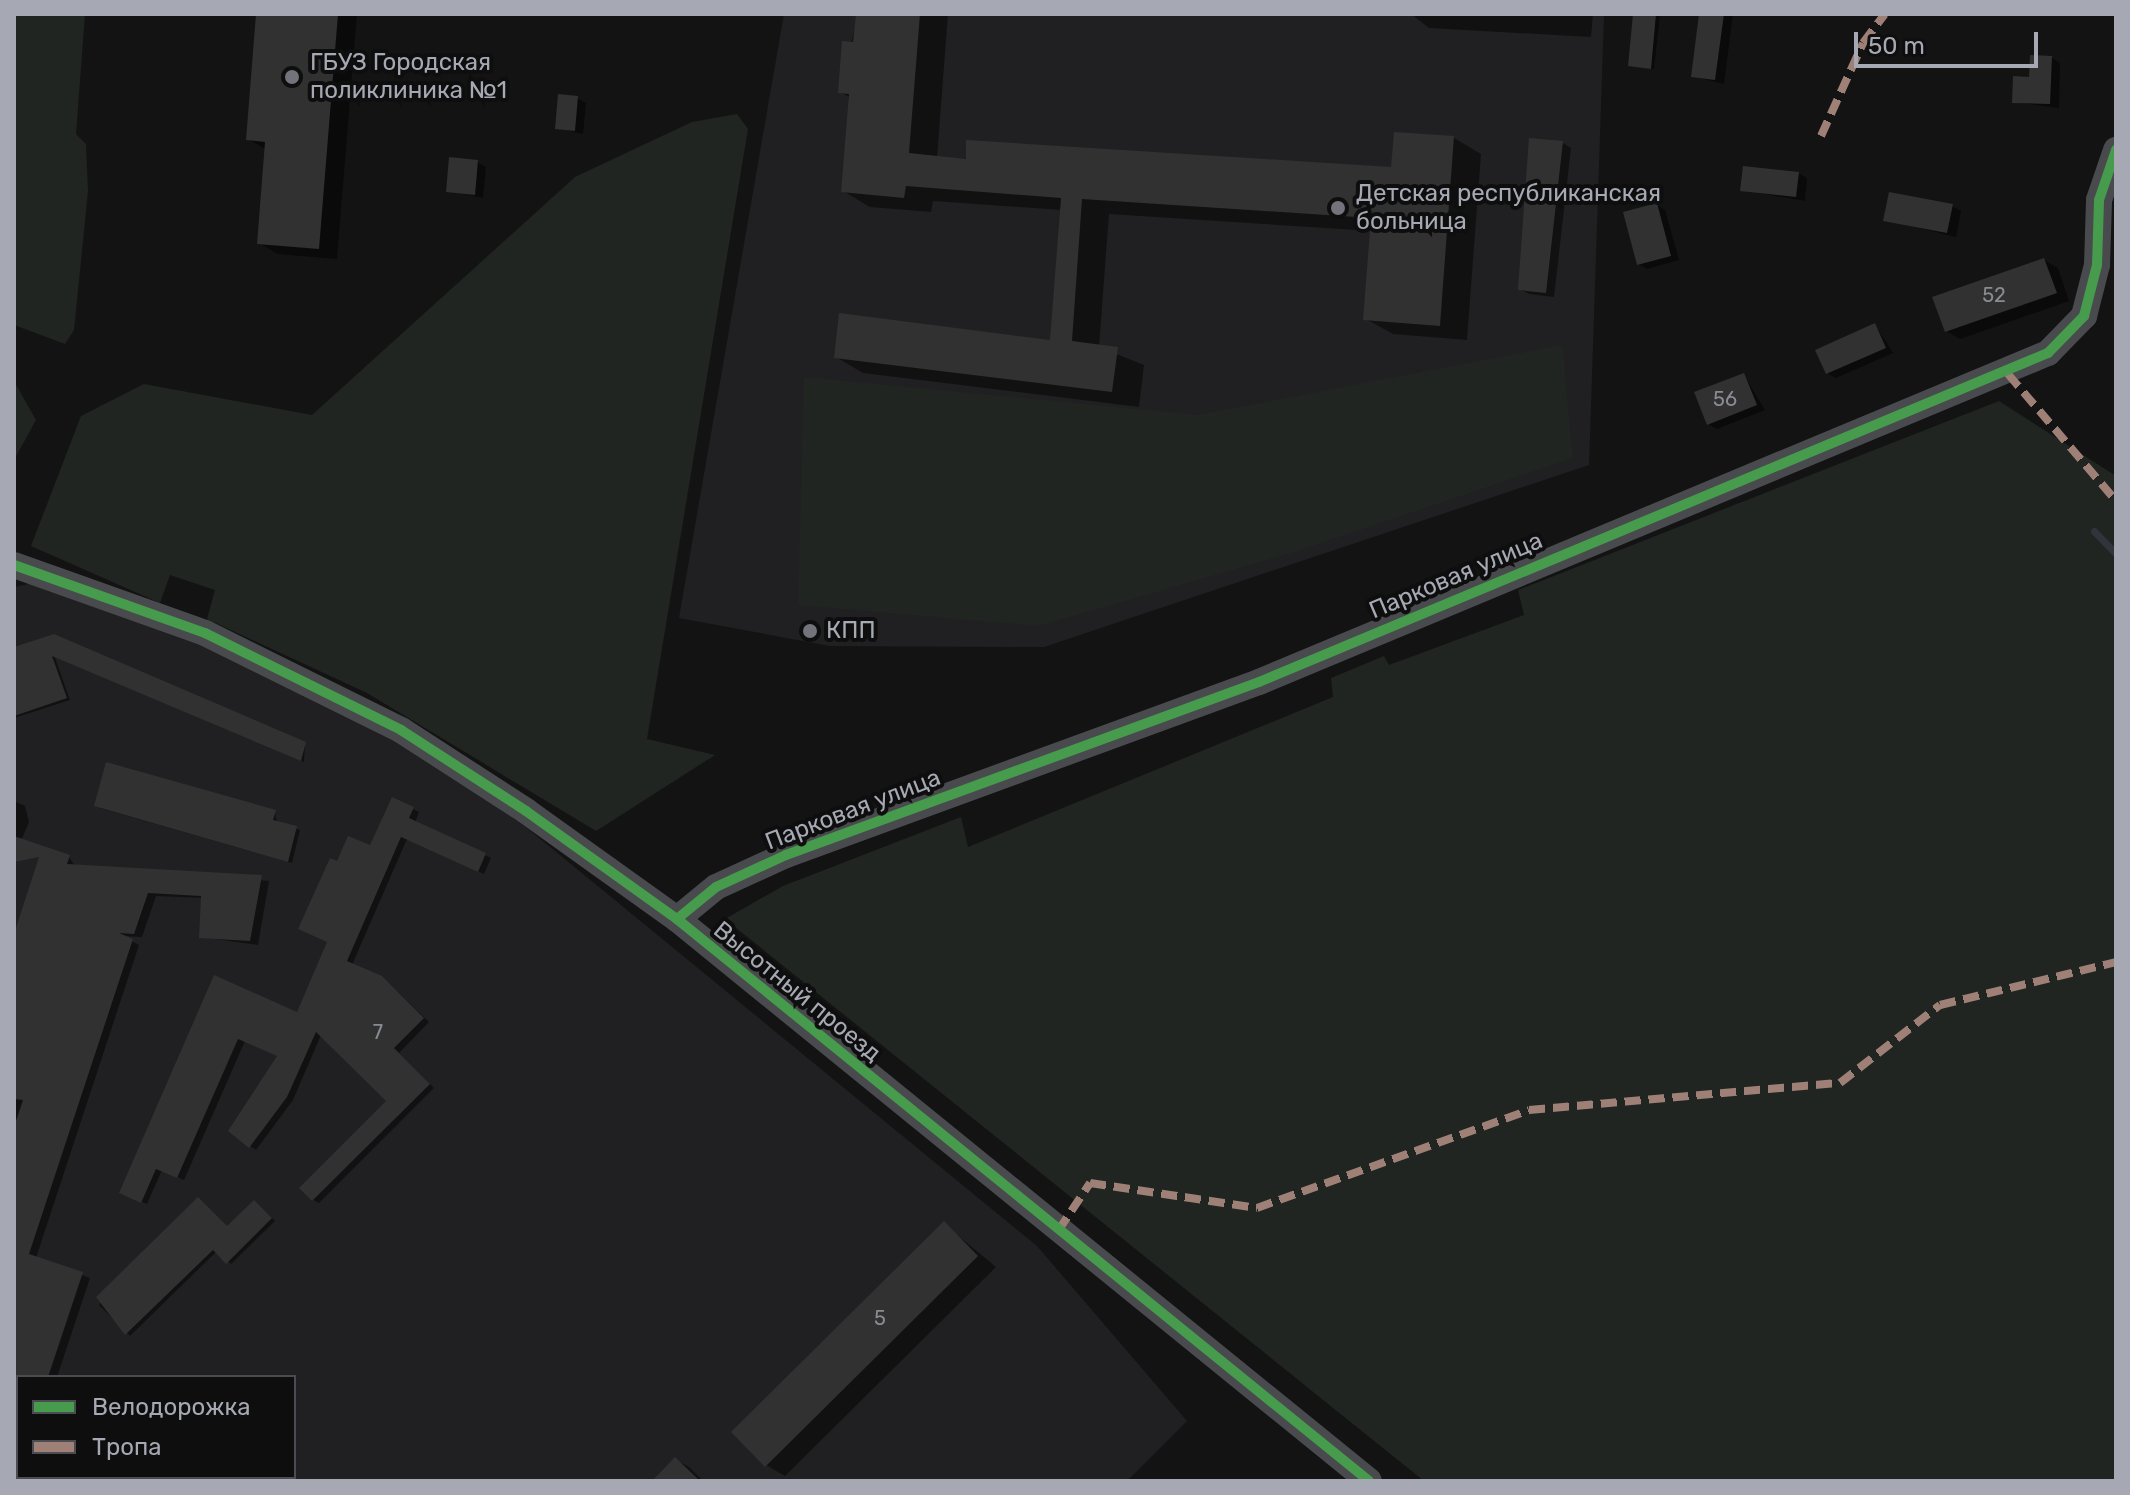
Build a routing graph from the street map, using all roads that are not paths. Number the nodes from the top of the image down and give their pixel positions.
1 (2116, 150) edge
2 (14, 565) edge
3 (677, 919) junction
4 (1369, 1481) edge

1 - 3 street, Парковая улица
2 - 3 street, Высотный проезд
3 - 4 street, Высотный проезд

